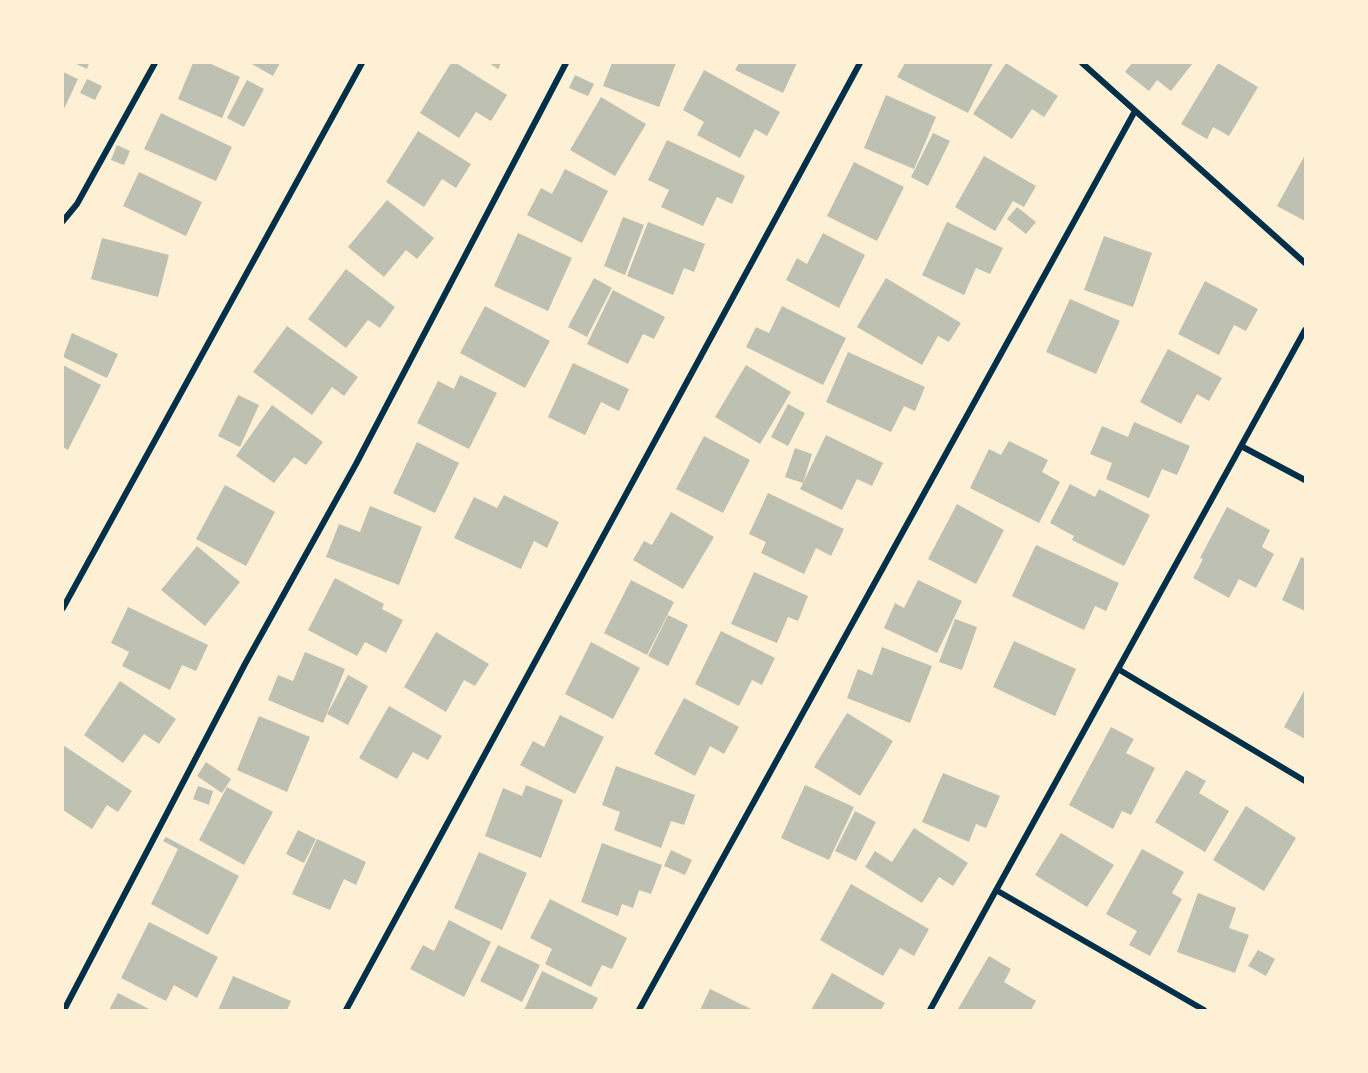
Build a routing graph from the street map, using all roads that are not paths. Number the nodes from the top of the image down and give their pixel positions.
1 (155, 63) edge
2 (362, 63) edge
3 (566, 63) edge
4 (860, 63) edge
5 (1082, 63) edge
6 (1135, 111) junction
7 (63, 221) edge
8 (1305, 263) edge
9 (1305, 330) edge
10 (1241, 446) junction
11 (1305, 480) edge
12 (63, 608) edge
13 (1118, 669) junction
14 (1305, 781) edge
15 (996, 890) junction
16 (64, 1010) edge
17 (346, 1010) edge
18 (639, 1010) edge
19 (930, 1010) edge
20 (1204, 1010) edge

1 - 7 street
2 - 12 street
3 - 16 street
4 - 17 street
5 - 6 street
6 - 8 street
6 - 18 street
9 - 10 street
10 - 11 street
10 - 13 street
13 - 14 street
13 - 15 street
15 - 19 street
15 - 20 street

